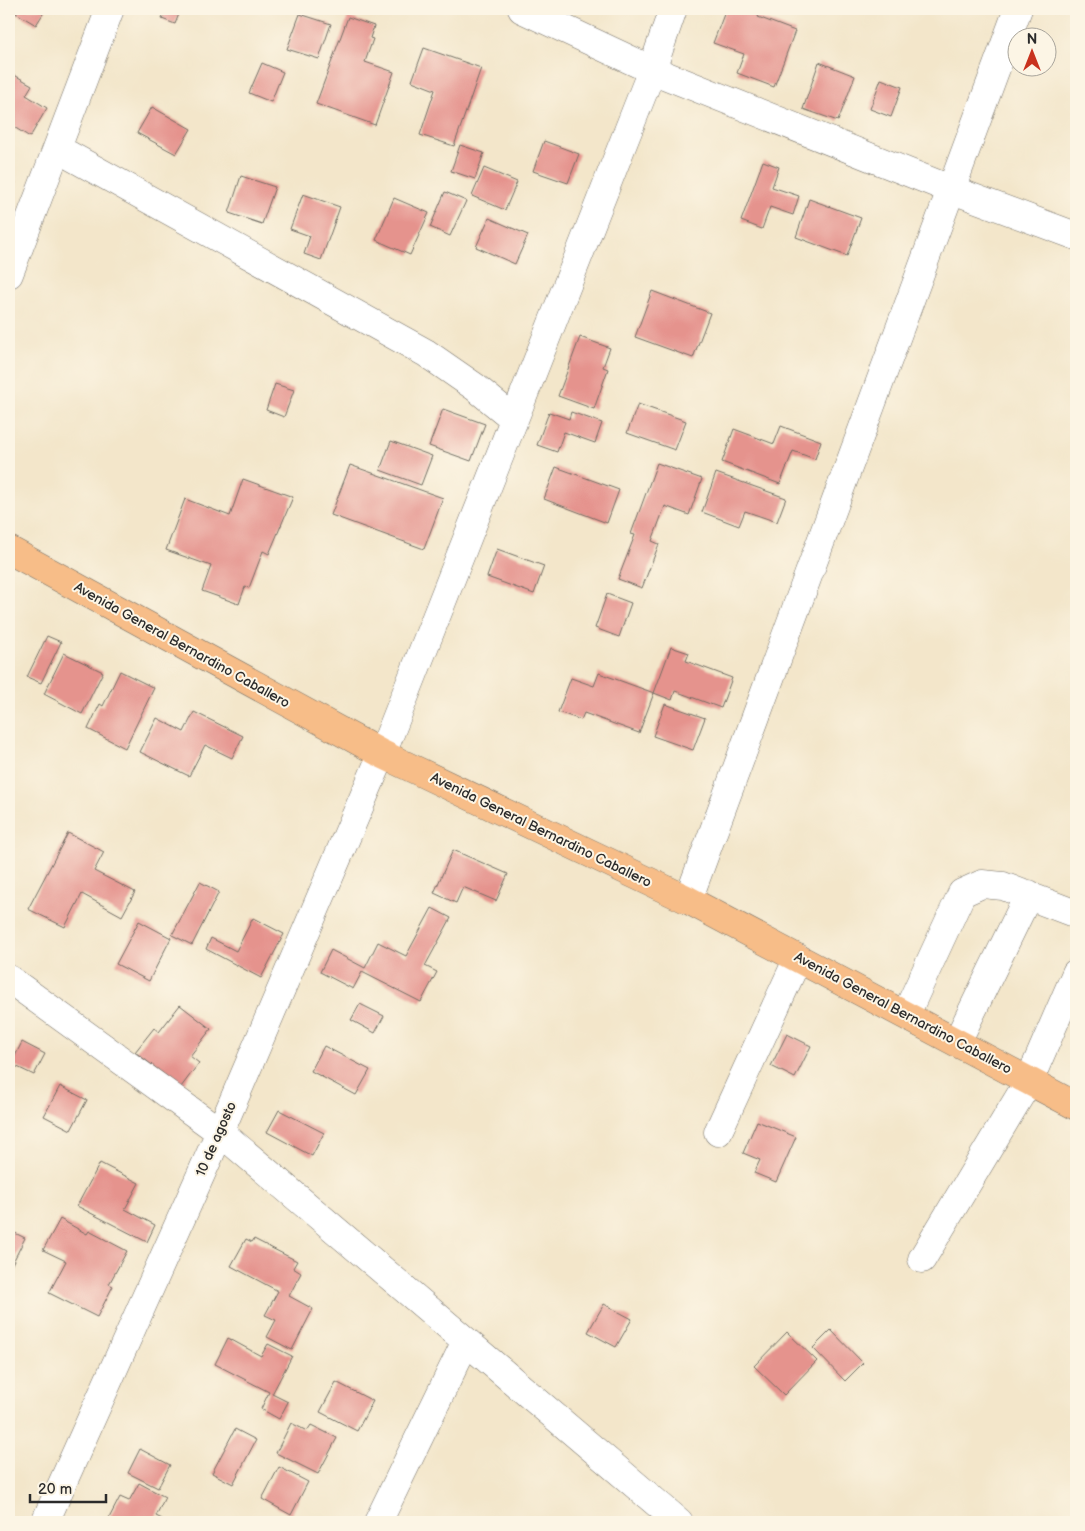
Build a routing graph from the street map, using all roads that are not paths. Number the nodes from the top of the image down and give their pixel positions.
1 (110, 9) edge
2 (522, 9) edge
3 (673, 9) edge
4 (1018, 9) edge
5 (652, 70) junction
6 (58, 149) junction
7 (950, 189) junction
8 (1076, 236) edge
9 (9, 274) edge
10 (513, 418) junction
11 (9, 550) edge
12 (382, 754) junction
13 (1029, 894) junction
14 (688, 900) junction
15 (1076, 914) edge
16 (798, 958) junction
17 (1076, 973) edge
18 (9, 979) edge
19 (906, 1014) junction
20 (957, 1042) junction
21 (1030, 1079) junction
22 (1076, 1106) edge
23 (220, 1132) junction
24 (718, 1132) dead end
25 (922, 1259) dead end
26 (466, 1341) junction
27 (45, 1522) edge
28 (378, 1522) edge
29 (679, 1522) edge

1 - 6 street
2 - 5 street
3 - 5 street, 10 de agosto
4 - 7 street
5 - 7 street
5 - 10 street, 10 de agosto
6 - 9 street
6 - 10 street
7 - 8 street
7 - 14 street
10 - 12 street, 10 de agosto
11 - 12 main road, Avenida General Bernardino Caballero
12 - 14 main road, Avenida General Bernardino Caballero
12 - 23 street, 10 de agosto
13 - 15 street
13 - 19 street
13 - 20 street
14 - 16 main road, Avenida General Bernardino Caballero
16 - 19 main road, Avenida General Bernardino Caballero
16 - 24 street
17 - 21 street
18 - 23 street
19 - 20 main road, Avenida General Bernardino Caballero
20 - 21 main road, Avenida General Bernardino Caballero
21 - 22 main road, Avenida General Bernardino Caballero
21 - 25 street
23 - 26 street
23 - 27 street, 10 de agosto
26 - 28 street
26 - 29 street

